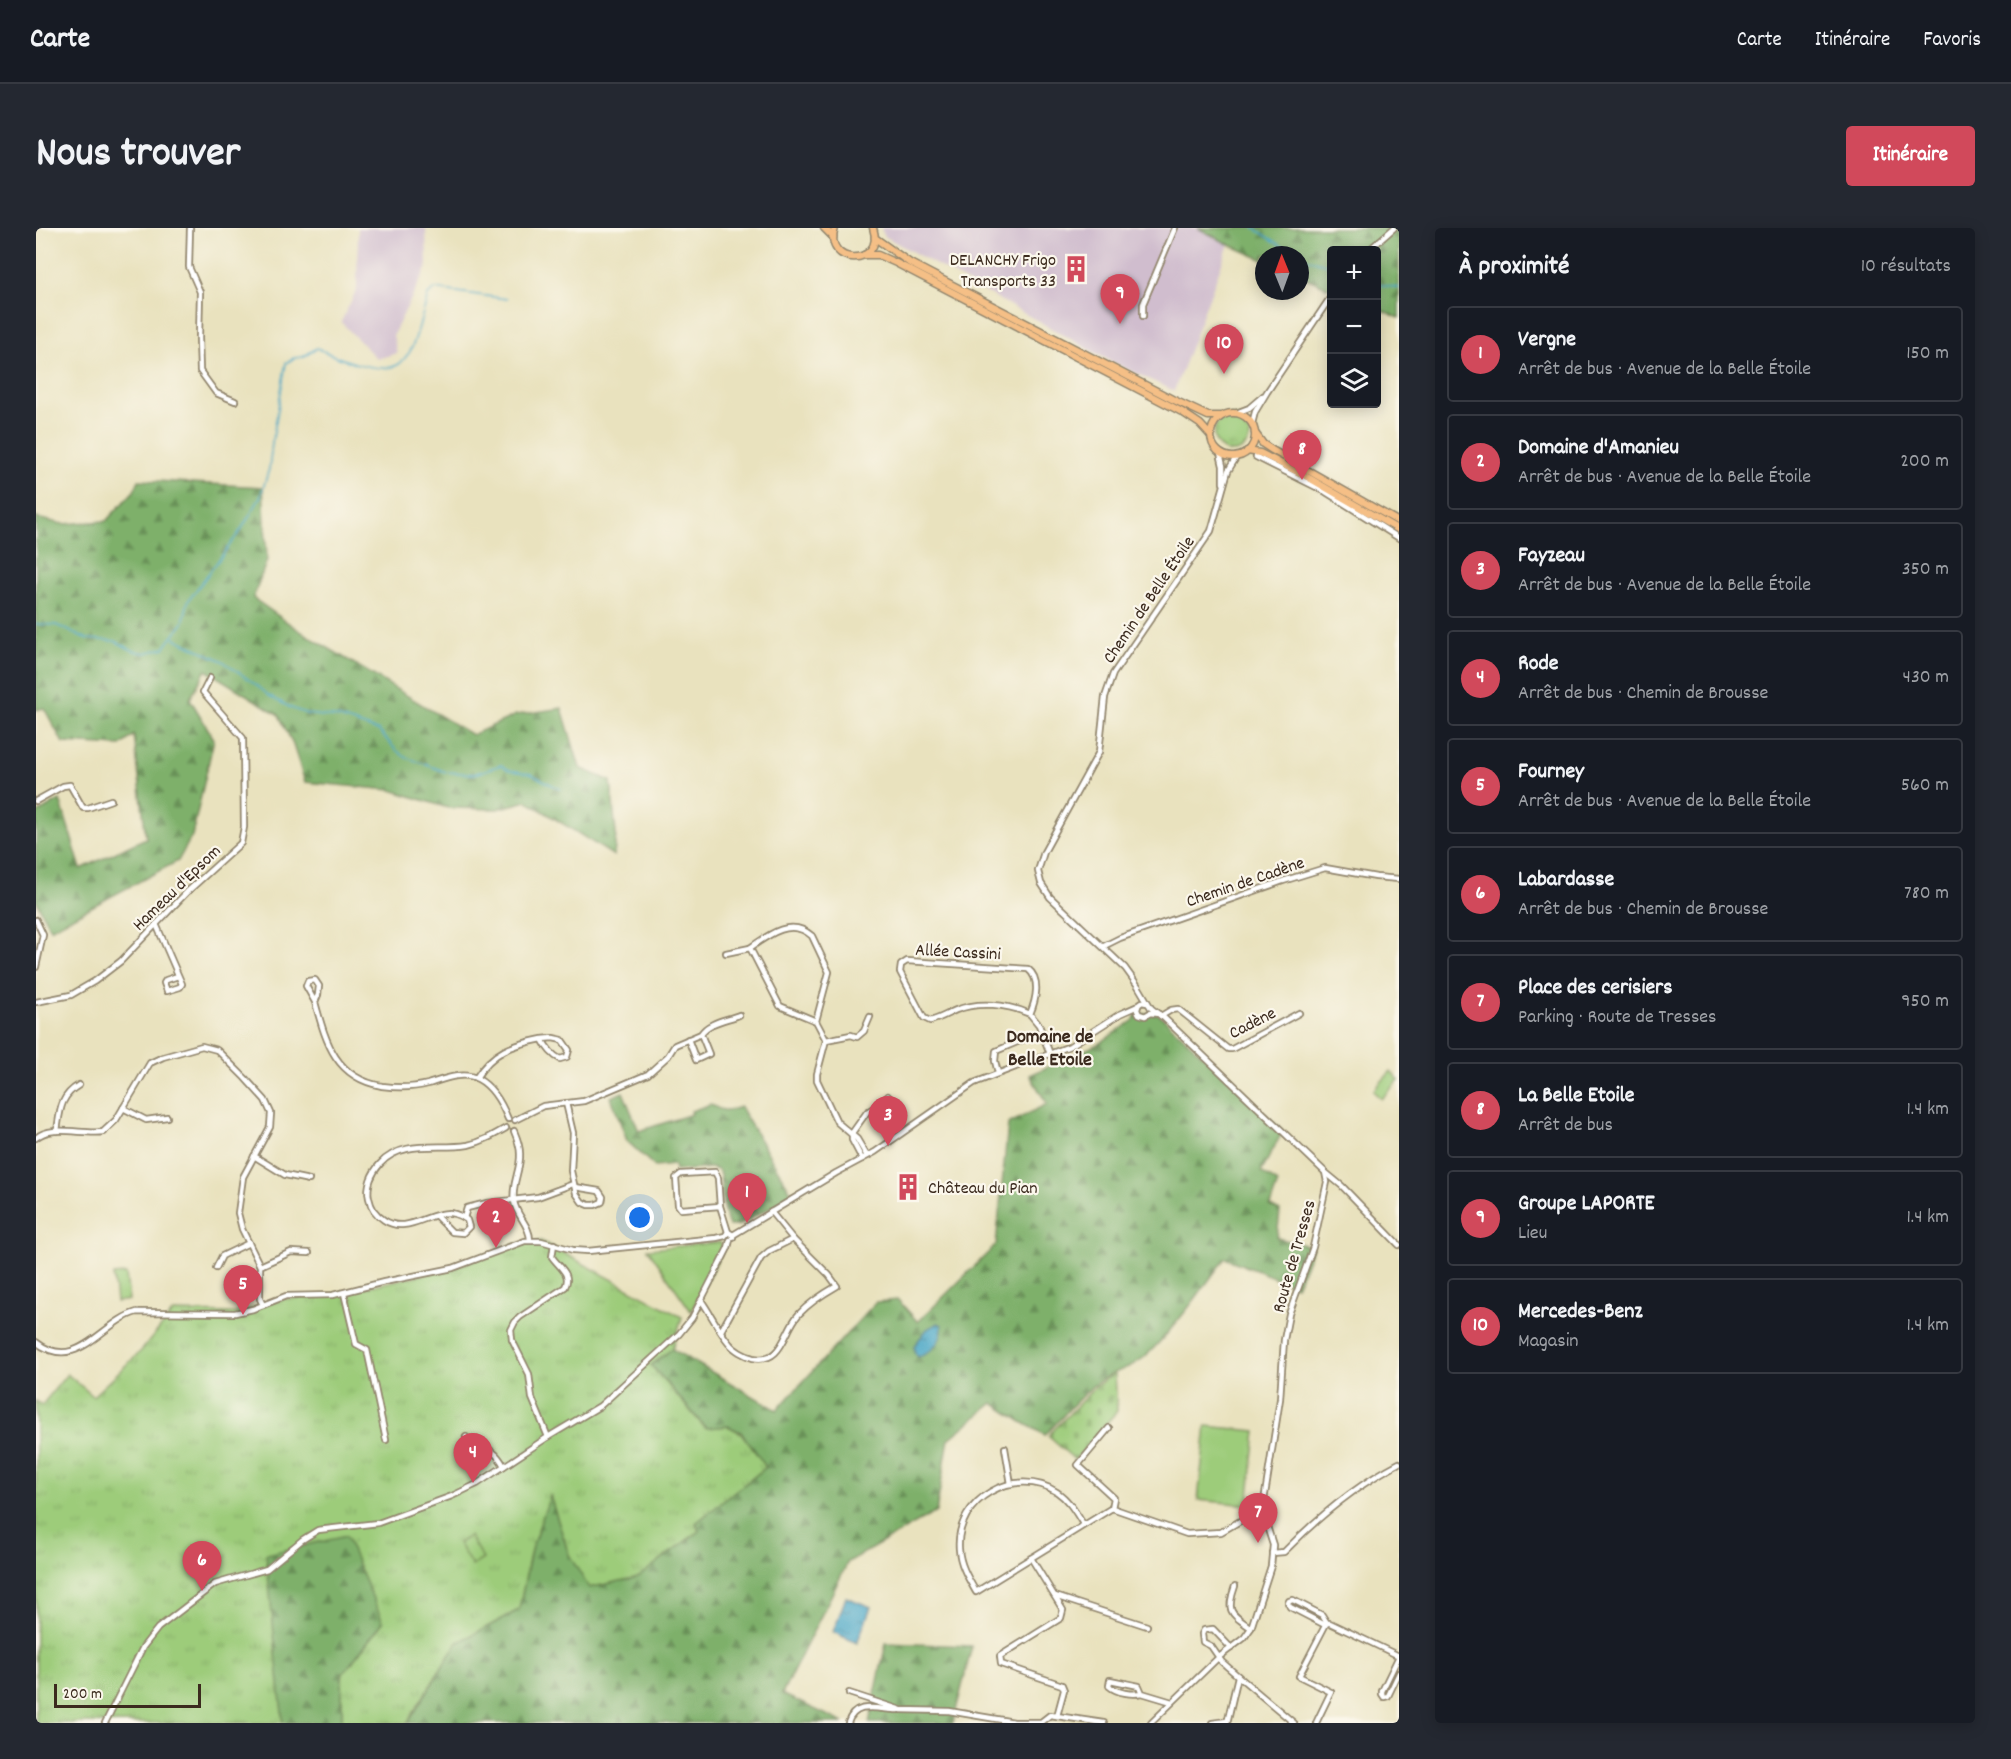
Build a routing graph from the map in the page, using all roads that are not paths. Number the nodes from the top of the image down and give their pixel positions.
1 (190, 228) edge
2 (824, 228) edge
3 (835, 228) edge
4 (873, 228) edge
5 (1175, 228) edge
6 (1394, 228) edge
7 (833, 237) junction
8 (875, 238) junction
9 (1374, 246) edge
10 (864, 255) junction
11 (1329, 300) edge
12 (1143, 316) dead end
13 (1267, 392) junction
14 (235, 401) dead end
15 (1236, 413) junction
16 (1220, 416) junction
17 (1252, 424) junction
18 (1255, 433) junction
19 (1210, 436) junction
20 (1247, 452) junction
21 (1220, 453) junction
22 (1237, 456) junction
23 (1256, 457) dead end
24 (1222, 491) junction
25 (1399, 522) edge
26 (1399, 530) edge
27 (1399, 538) edge
28 (210, 678) dead end
29 (111, 800) dead end
30 (36, 801) edge
31 (1399, 879) edge
32 (36, 920) edge
33 (156, 924) junction
34 (1104, 946) junction
35 (750, 948) junction
36 (726, 953) dead end
37 (36, 967) edge
38 (178, 976) dead end
39 (1141, 993) junction
40 (36, 1002) edge
41 (315, 1002) dead end
42 (1147, 1003) junction
43 (1139, 1005) junction
44 (1150, 1011) junction
45 (1127, 1012) junction
46 (1299, 1013) dead end
47 (1030, 1014) junction
48 (1139, 1014) junction
49 (739, 1015) dead end
50 (1161, 1016) junction
51 (870, 1017) dead end
52 (816, 1021) junction
53 (1041, 1032) junction
54 (701, 1034) junction
55 (542, 1039) junction
56 (688, 1040) junction
57 (826, 1040) junction
58 (1050, 1054) junction
59 (998, 1073) junction
60 (476, 1078) junction
61 (79, 1085) dead end
62 (888, 1096) dead end
63 (566, 1103) junction
64 (123, 1108) junction
65 (167, 1117) dead end
66 (508, 1119) junction
67 (515, 1120) junction
68 (506, 1128) junction
69 (57, 1131) junction
70 (514, 1131) junction
71 (852, 1133) junction
72 (36, 1138) edge
73 (254, 1156) junction
74 (864, 1158) junction
75 (1325, 1172) junction
76 (309, 1180) dead end
77 (574, 1185) junction
78 (513, 1201) junction
79 (720, 1206) junction
80 (771, 1212) junction
81 (436, 1216) junction
82 (464, 1218) junction
83 (729, 1236) junction
84 (793, 1239) junction
85 (530, 1240) junction
86 (249, 1243) junction
87 (555, 1244) junction
88 (1399, 1245) edge
89 (309, 1253) dead end
90 (260, 1266) junction
91 (216, 1268) dead end
92 (344, 1293) junction
93 (701, 1300) junction
94 (263, 1305) junction
95 (721, 1331) junction
96 (36, 1342) edge
97 (1109, 1428) dead end
98 (387, 1436) dead end
99 (466, 1437) dead end
100 (548, 1437) junction
101 (1005, 1448) dead end
102 (1399, 1463) edge
103 (504, 1466) junction
104 (1011, 1484) junction
105 (1263, 1501) junction
106 (1112, 1508) junction
107 (1254, 1513) junction
108 (1264, 1517) junction
109 (1083, 1524) junction
110 (1272, 1552) junction
111 (1031, 1558) junction
112 (1235, 1586) dead end
113 (1054, 1596) junction
114 (1326, 1624) junction
115 (1147, 1626) dead end
116 (1251, 1628) junction
117 (1231, 1648) junction
118 (1399, 1656) edge
119 (1219, 1657) junction
120 (1399, 1673) edge
121 (1238, 1676) junction
122 (849, 1693) dead end
123 (1142, 1693) junction
124 (1172, 1702) junction
125 (901, 1710) junction
126 (1057, 1716) junction
127 (1152, 1722) edge
128 (1227, 1722) edge
129 (105, 1723) edge
130 (848, 1723) edge
131 (1104, 1723) edge
132 (1212, 1723) edge
133 (1294, 1723) edge
134 (1316, 1723) edge

1 - 14 street
2 - 7 main road
3 - 7 main road
4 - 8 main road
5 - 12 street
6 - 9 street
7 - 10 main road
8 - 10 main road
8 - 16 main road
10 - 19 main road
11 - 13 street
13 - 15 street
13 - 17 street
15 - 16 main road
15 - 17 main road
16 - 19 main road
17 - 18 main road
18 - 20 main road
18 - 25 main road
19 - 21 main road
20 - 22 main road
20 - 26 main road
21 - 22 main road
21 - 24 street, Chemin de Belle Étoile
22 - 24 street, Chemin de Belle Étoile
23 - 27 street
24 - 34 street, Chemin de Belle Étoile
28 - 33 street, Hameau d'Epsom
29 - 30 street
31 - 34 street, Chemin de Cadène
32 - 37 street
33 - 38 street
33 - 40 street, Hameau d'Epsom
34 - 39 street, Chemin de Belle Étoile
35 - 36 street
35 - 52 street
35 - 52 street
39 - 42 street, Chemin de Belle Étoile
39 - 43 street
41 - 60 street
42 - 43 street
42 - 44 street
43 - 45 street
43 - 48 street
44 - 48 street
44 - 50 street
45 - 48 street
45 - 58 street
46 - 50 street, Cadène
47 - 47 street, Allée Cassini
47 - 53 street
49 - 54 street
50 - 75 street
51 - 57 street
52 - 57 street
53 - 58 street
53 - 59 street
54 - 56 street
54 - 56 street
55 - 55 street
55 - 60 street
56 - 63 street
57 - 71 street
58 - 59 street
59 - 74 street
60 - 66 street
61 - 69 street
62 - 71 street
63 - 67 street
63 - 77 street
64 - 65 street
64 - 69 street
64 - 73 street
66 - 67 street
66 - 68 street
67 - 70 street
68 - 70 street
68 - 81 street
69 - 72 street
70 - 78 street
71 - 74 street
73 - 76 street
73 - 86 street
74 - 80 street
75 - 88 street
75 - 105 street, Route de Tresses
77 - 77 street
77 - 78 street
78 - 82 street
78 - 85 street
79 - 79 street
79 - 83 street
80 - 83 street
80 - 84 street
81 - 82 street
81 - 82 street
83 - 87 street
83 - 93 street
84 - 95 street
84 - 95 street
85 - 87 street
85 - 92 street
86 - 90 street
86 - 91 street
87 - 100 street
89 - 90 street
90 - 94 street
92 - 94 street
92 - 98 street
93 - 95 street
93 - 100 street
94 - 96 street
97 - 106 street
99 - 103 street
100 - 103 street
101 - 104 street
102 - 110 street
103 - 129 street
104 - 109 street
104 - 111 street
105 - 107 street
105 - 108 street
106 - 107 street
106 - 109 street
107 - 108 street
108 - 110 street
109 - 111 street
110 - 116 street
111 - 113 street
112 - 116 street
113 - 115 street
113 - 126 street
114 - 114 street
114 - 118 street
114 - 134 street
116 - 117 street
117 - 119 street
117 - 119 street
118 - 120 street
119 - 121 street
119 - 124 street
121 - 128 street
121 - 133 street
122 - 125 street
123 - 123 street
123 - 124 street
124 - 127 street
125 - 126 street
125 - 130 street
126 - 131 street
128 - 132 street

